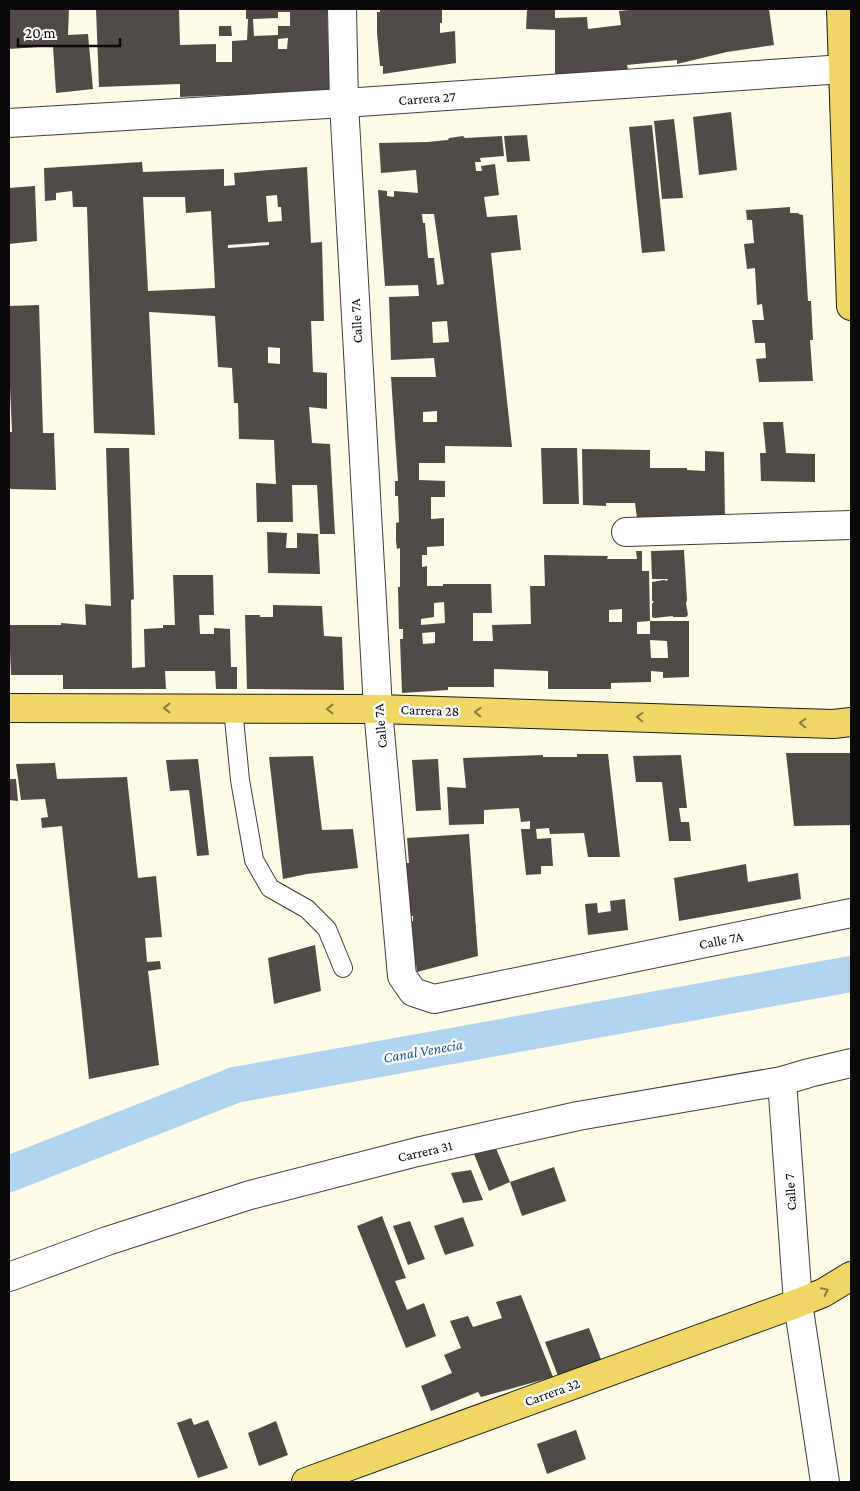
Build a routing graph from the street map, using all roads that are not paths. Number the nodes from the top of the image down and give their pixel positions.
1 (342, 9) edge
2 (841, 9) edge
3 (844, 69) junction
4 (344, 103) junction
5 (9, 123) edge
6 (851, 306) edge
7 (851, 525) edge
8 (626, 532) dead end
9 (9, 708) edge
10 (232, 708) junction
11 (378, 709) junction
12 (851, 722) edge
13 (851, 913) edge
14 (343, 968) dead end
15 (851, 1063) edge
16 (782, 1081) junction
17 (851, 1276) edge
18 (9, 1277) edge
19 (798, 1303) junction
20 (306, 1482) edge
21 (824, 1482) edge

1 - 4 street, Calle 7A
2 - 3 main road
3 - 4 street, Carrera 27
3 - 6 main road
4 - 5 street, Carrera 27
4 - 11 street, Calle 7A
7 - 8 street
10 -> 9 main road, Carrera 28
11 -> 10 main road, Carrera 28
10 - 14 lane
12 -> 11 main road, Carrera 28
11 - 13 street, Calle 7A
15 - 16 street, Carrera 31
16 - 18 street, Carrera 31
16 - 19 street, Calle 7
19 -> 17 main road
19 - 20 main road, Carrera 32
19 - 21 street, Calle 7

